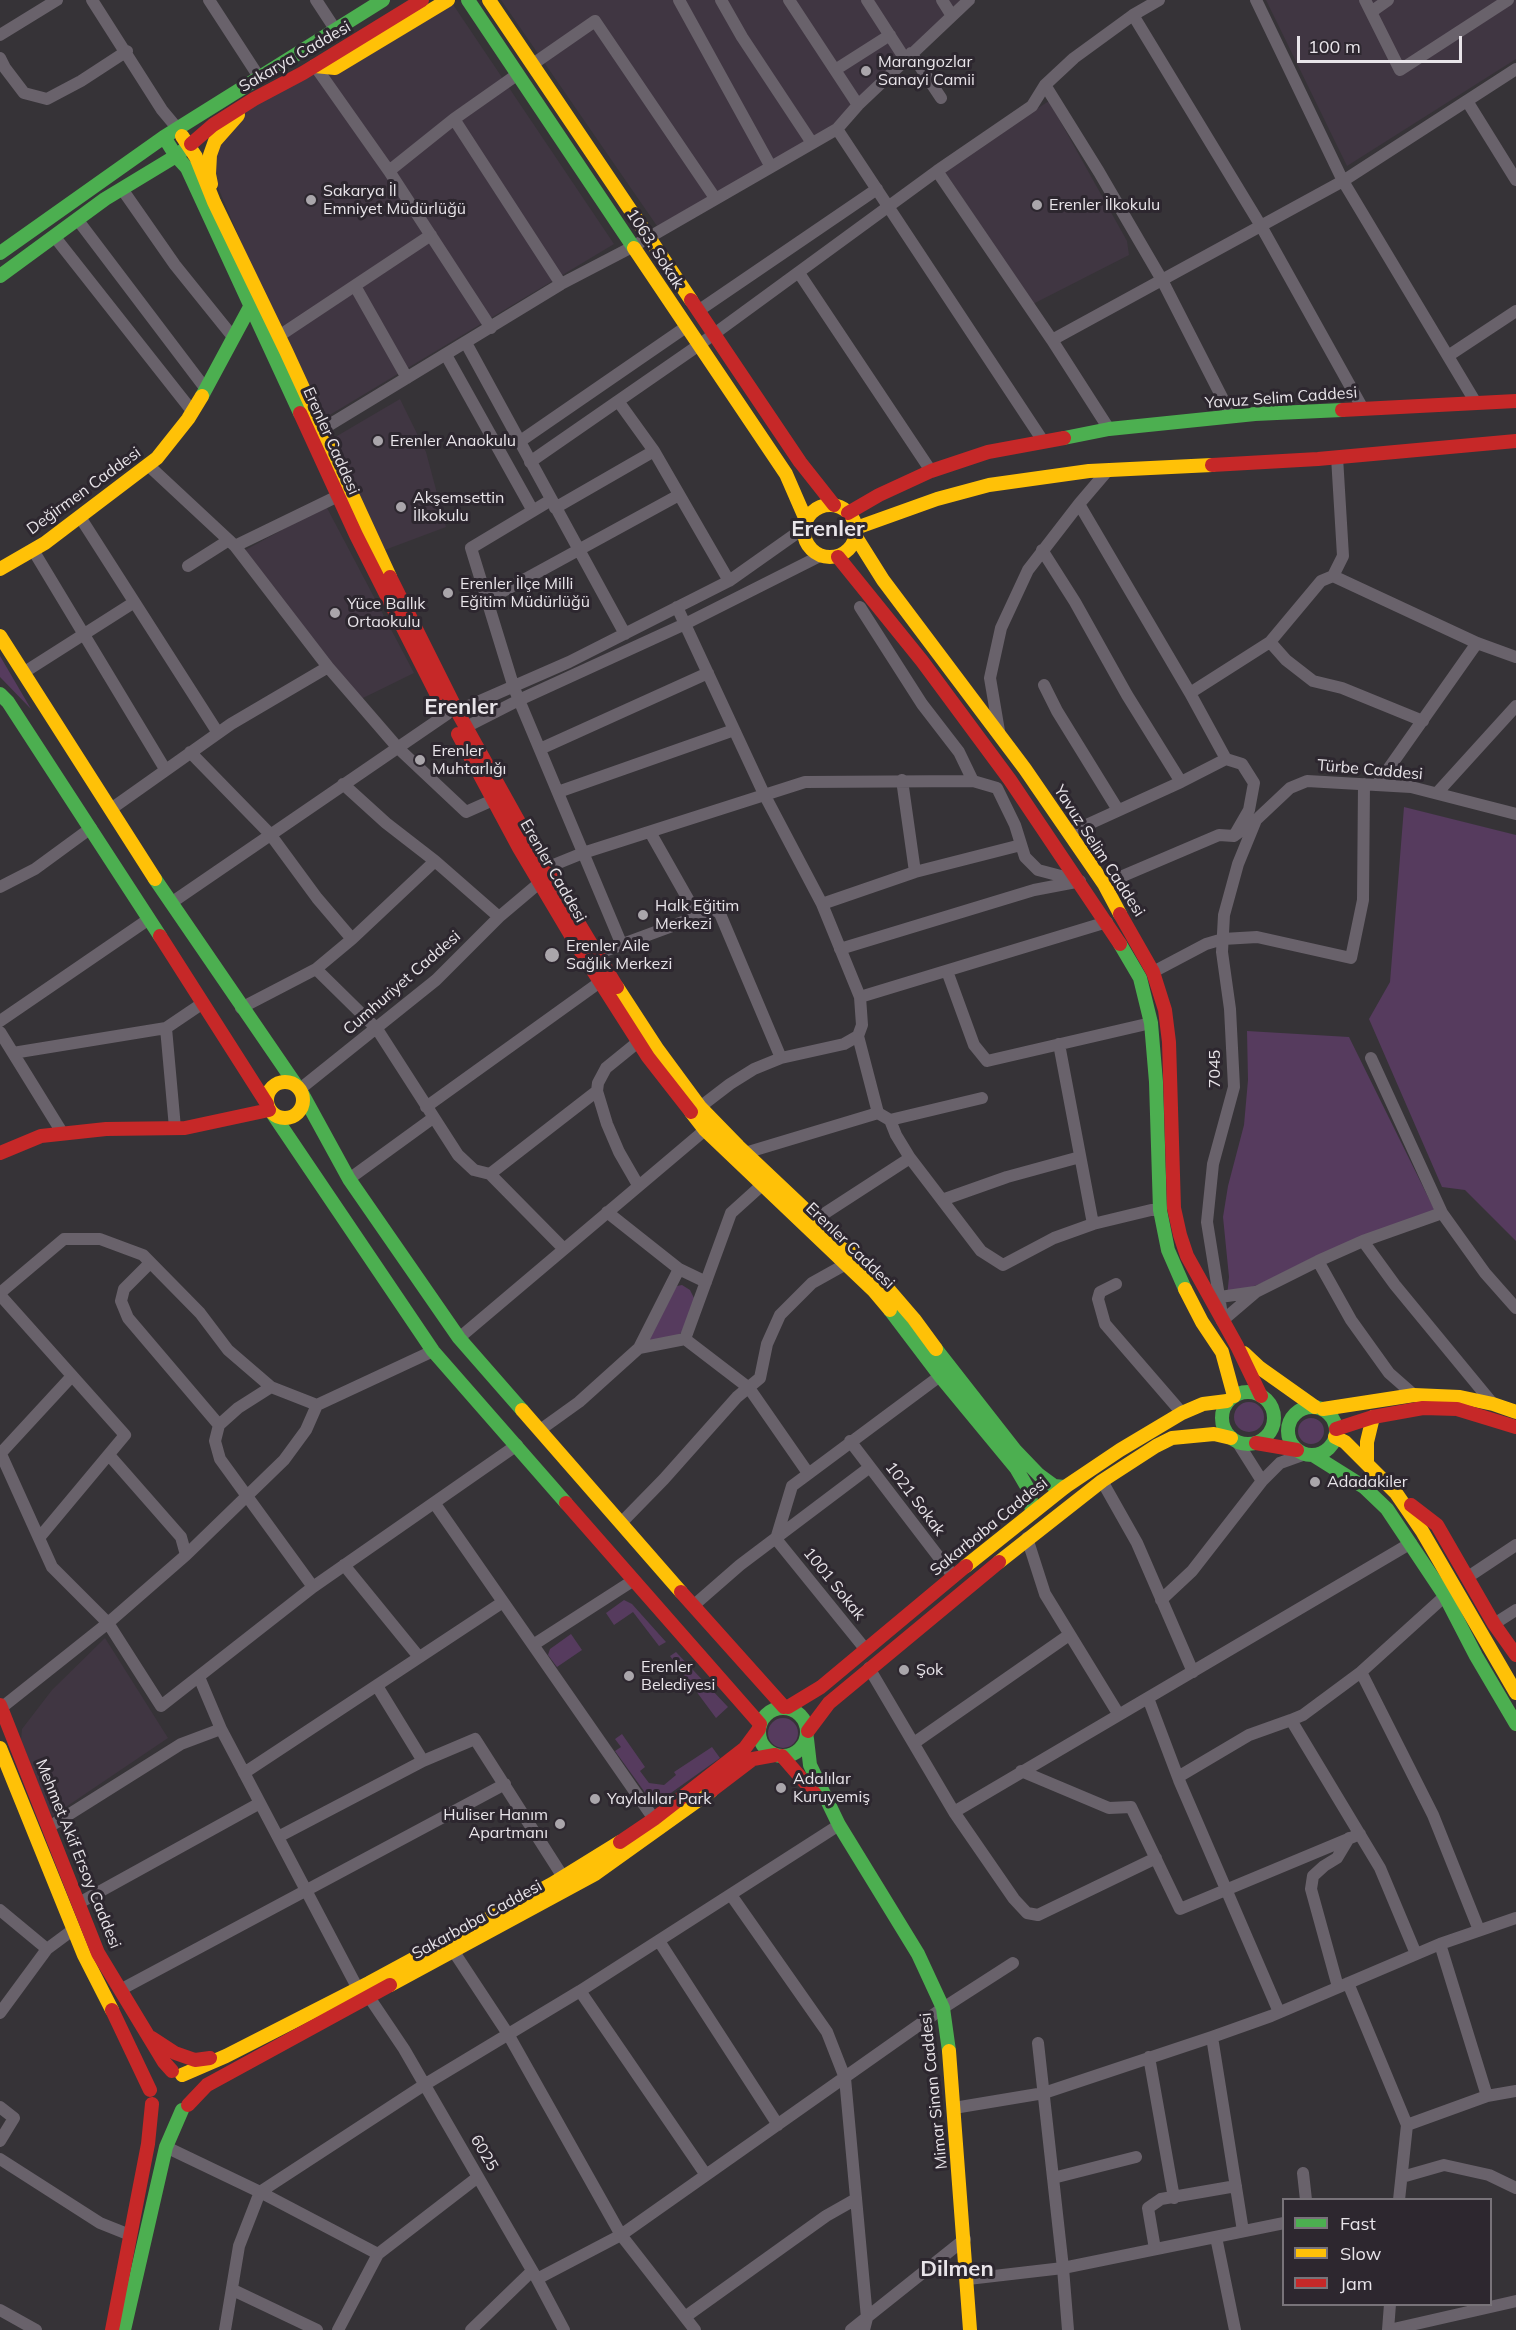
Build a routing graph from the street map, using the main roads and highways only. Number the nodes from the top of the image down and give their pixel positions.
1 (383, 0) edge
2 (422, 0) edge
3 (448, 0) edge
4 (468, 0) edge
5 (489, 0) edge
6 (315, 66) junction
7 (254, 99) junction
8 (177, 128) junction
9 (164, 137) junction
10 (189, 147) junction
11 (176, 156) junction
12 (160, 165) junction
13 (187, 168) junction
14 (214, 202) junction
15 (0, 253) edge
16 (0, 276) edge
17 (251, 305) junction
18 (1516, 401) edge
19 (1516, 441) edge
20 (834, 505) junction
21 (848, 513) junction
22 (805, 524) junction
23 (856, 533) junction
24 (838, 556) junction
25 (0, 569) edge
26 (0, 636) edge
27 (0, 694) edge
28 (452, 713) junction
29 (545, 875) junction
30 (299, 1090) junction
31 (269, 1109) junction
32 (0, 1153) edge
33 (1237, 1346) junction
34 (1231, 1398) junction
35 (1264, 1398) junction
36 (1315, 1408) junction
37 (1516, 1412) edge
38 (1373, 1417) junction
39 (1516, 1427) edge
40 (1336, 1433) junction
41 (1235, 1441) junction
42 (1256, 1443) junction
43 (1305, 1453) junction
44 (1367, 1464) junction
45 (1065, 1487) junction
46 (1396, 1493) junction
47 (1032, 1513) junction
48 (1516, 1655) edge
49 (1516, 1694) edge
50 (1, 1707) edge
51 (786, 1707) junction
52 (1516, 1724) edge
53 (759, 1727) junction
54 (807, 1735) junction
55 (0, 1748) edge
56 (779, 1755) junction
57 (5, 1778) edge
58 (839, 1826) junction
59 (364, 1993) junction
60 (147, 2034) junction
61 (226, 2056) junction
62 (177, 2073) junction
63 (151, 2097) junction
64 (185, 2107) junction
65 (114, 2328) edge
66 (970, 2330) edge

1 - 8 main road, Sakarya Caddesi
2 - 6 main road, Sakarya Caddesi
3 - 6 main road
4 - 22 main road, 1063. Sokak
5 - 20 main road, 1063. Sokak
6 - 7 main road, Sakarya Caddesi
7 - 10 main road, Sakarya Caddesi
7 - 14 main road
8 - 9 main road, Sakarya Caddesi
8 - 10 main road
9 - 11 main road, Erenler Caddesi
9 - 15 main road
10 - 11 main road, Sakarya Caddesi
10 - 14 main road
11 - 12 main road
11 - 13 main road, Erenler Caddesi
12 - 13 main road
12 - 16 main road
13 - 17 main road, Erenler Caddesi
14 - 28 main road, Erenler Caddesi
17 - 25 main road, Değirmen Caddesi
17 - 28 main road, Erenler Caddesi
18 - 21 main road, Yavuz Selim Caddesi
19 - 23 main road
20 - 21 main road
20 - 22 main road
21 - 23 main road
22 - 24 main road
23 - 24 main road
23 - 33 main road, Yavuz Selim Caddesi
24 - 34 main road, Yavuz Selim Caddesi
26 - 30 main road
27 - 31 main road
28 - 29 main road, Erenler Caddesi
28 - 29 main road, Erenler Caddesi
29 - 45 main road, Erenler Caddesi
29 - 47 main road, Erenler Caddesi
30 - 31 main road
30 - 31 main road
30 - 51 main road
31 - 32 main road
31 - 53 main road
33 - 35 main road, Yavuz Selim Caddesi
33 - 36 main road
34 - 35 main road
34 - 41 main road
34 - 45 main road, Sakarbaba Caddesi
35 - 36 main road
35 - 42 main road
36 - 37 main road
36 - 40 main road
36 - 43 main road
38 - 39 main road
38 - 40 main road
38 - 44 main road
40 - 43 main road
40 - 44 main road
41 - 42 main road
41 - 54 main road, Sakarbaba Caddesi
42 - 43 main road
43 - 52 main road
44 - 46 main road
45 - 47 main road, Sakarbaba Caddesi
46 - 48 main road
46 - 49 main road
47 - 51 main road, Sakarbaba Caddesi
50 - 60 main road, Mehmet Akif Ersoy Caddesi
51 - 53 main road
51 - 54 main road
53 - 56 main road
53 - 59 main road, Sakarbaba Caddesi
54 - 56 main road
54 - 58 main road, Mimar Sinan Caddesi
55 - 57 main road, Mehmet Akif Ersoy Caddesi
56 - 58 main road
56 - 59 main road, Sakarbaba Caddesi
57 - 63 main road, Mehmet Akif Ersoy Caddesi
58 - 66 main road, Mimar Sinan Caddesi
59 - 61 main road, Sakarbaba Caddesi
59 - 64 main road, Sakarbaba Caddesi
60 - 61 main road
60 - 62 main road, Mehmet Akif Ersoy Caddesi
61 - 62 main road, Sakarbaba Caddesi
62 - 63 main road
62 - 64 main road
63 - 64 main road
63 - 65 main road, Sakarbaba Caddesi
64 - 65 main road, Sakarbaba Caddesi

